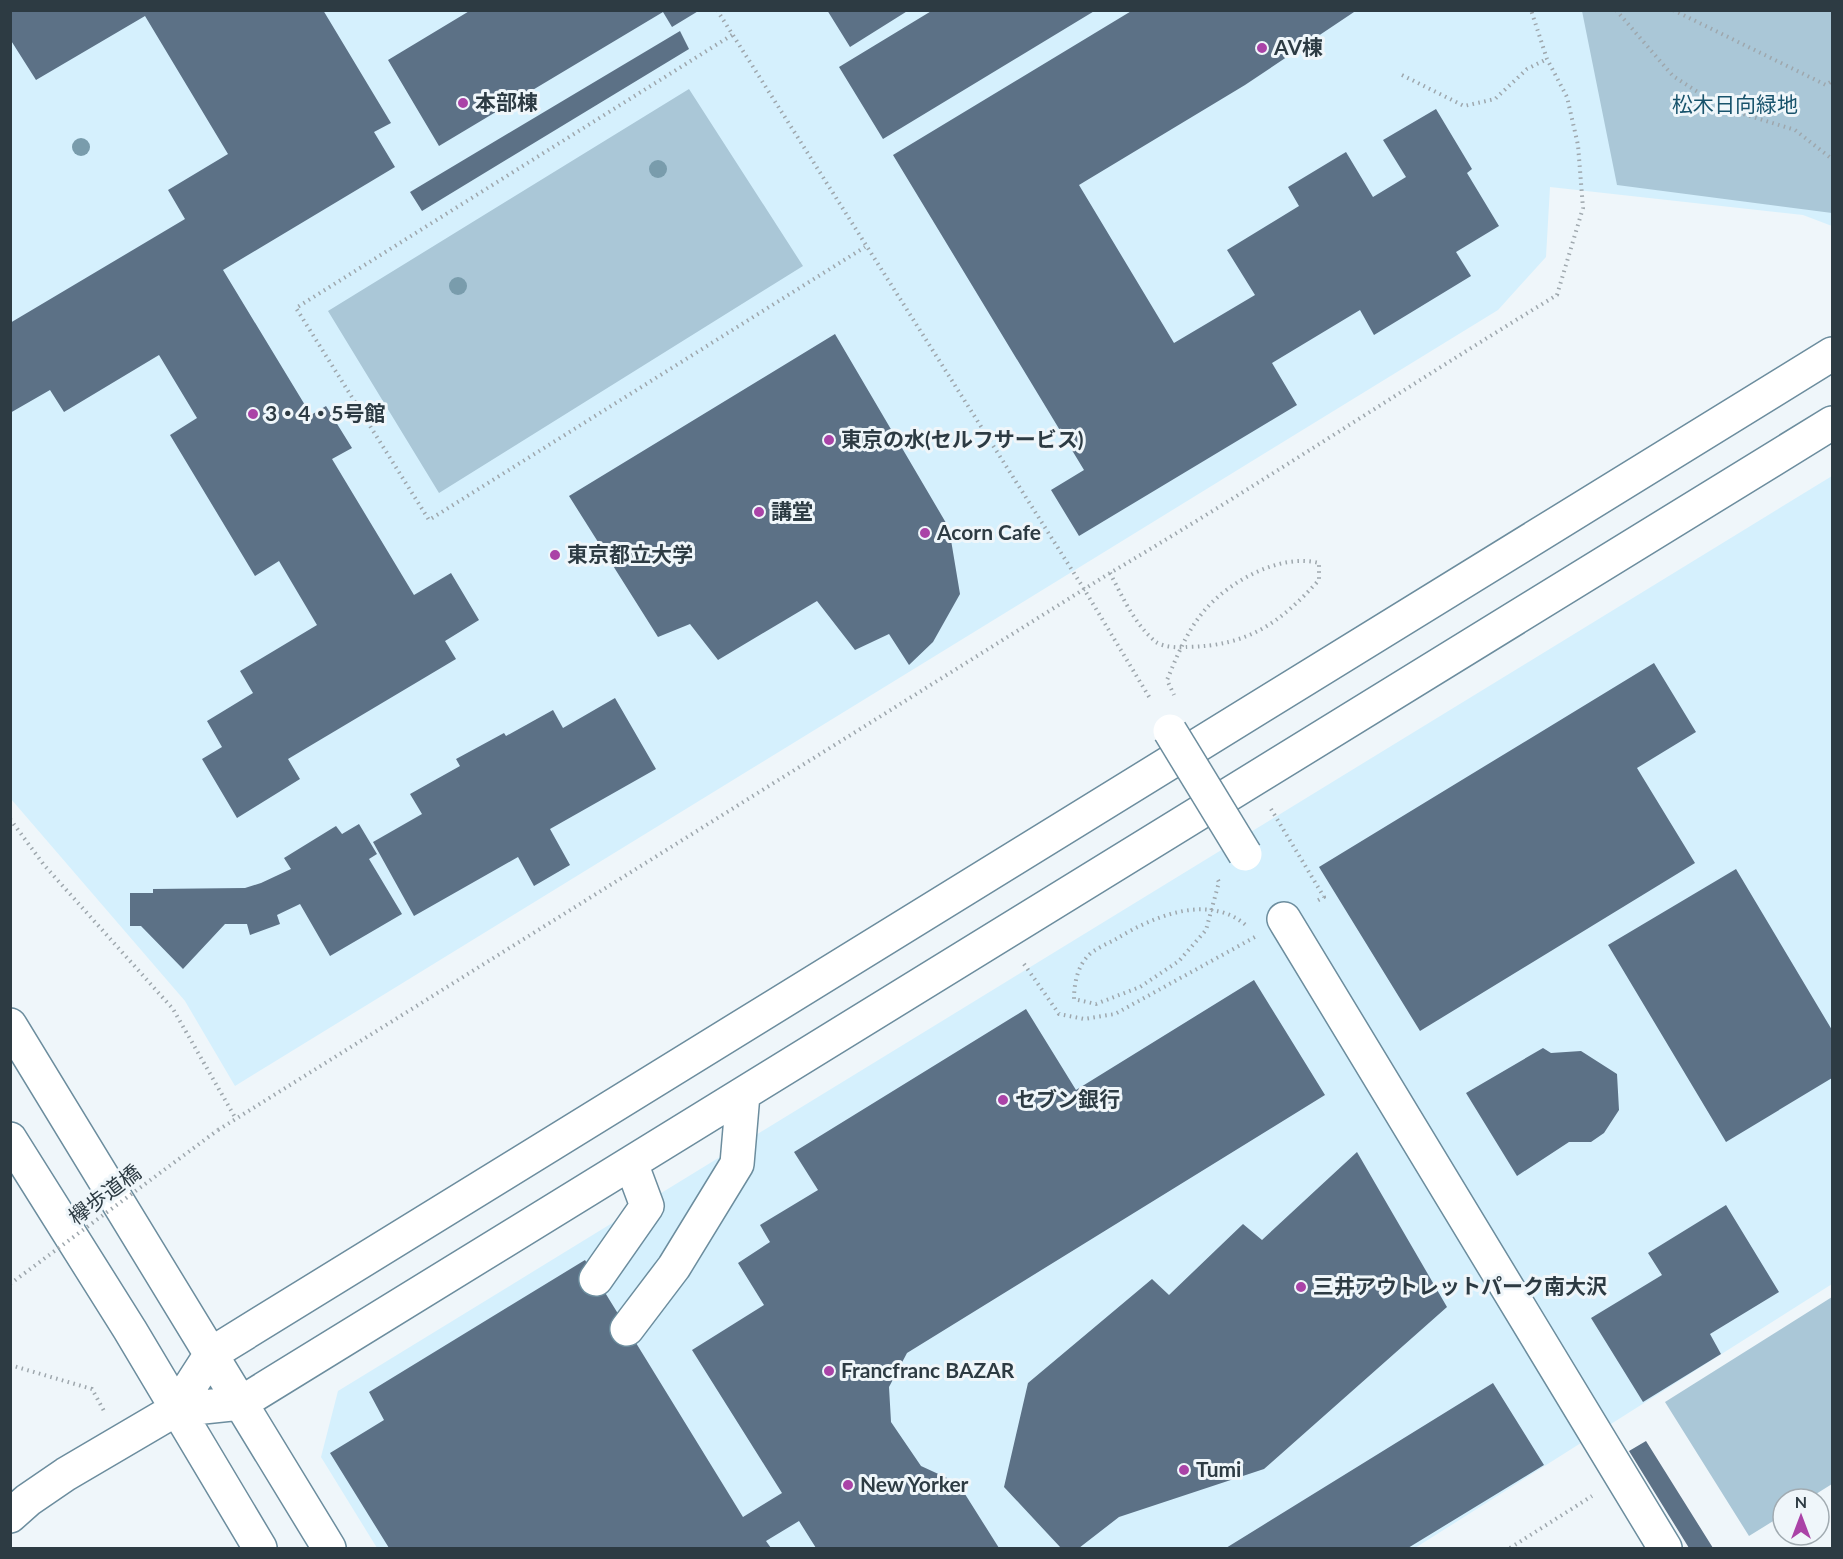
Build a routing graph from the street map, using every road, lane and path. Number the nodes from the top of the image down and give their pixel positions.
1 (717, 10) edge
2 (1531, 10) edge
3 (1616, 10) edge
4 (1673, 10) edge
5 (732, 35) junction
6 (1547, 59) junction
7 (1402, 75) dead end
8 (1833, 81) edge
9 (1833, 159) edge
10 (865, 247) junction
11 (1833, 354) edge
12 (1833, 423) edge
13 (1110, 573) junction
14 (1084, 589) junction
15 (1170, 731) junction
16 (1269, 806) dead end
17 (10, 819) edge
18 (1240, 846) joint
19 (1271, 927) junction
20 (1019, 957) dead end
21 (10, 1025) edge
22 (743, 1094) junction
23 (236, 1119) junction
24 (10, 1139) edge
25 (631, 1163) junction
26 (596, 1279) dead end
27 (10, 1284) edge
28 (627, 1329) dead end
29 (211, 1354) junction
30 (10, 1365) edge
31 (241, 1403) junction
32 (175, 1410) junction
33 (105, 1413) dead end
34 (1571, 1509) dead end
35 (10, 1516) edge
36 (260, 1548) edge
37 (329, 1548) edge
38 (1510, 1548) edge
39 (1665, 1548) edge

1 - 5 path
2 - 6 path, 欅歩道橋
3 - 9 path
4 - 8 path
5 - 10 path
5 - 10 path
6 - 7 path
6 - 13 path, 欅歩道橋
10 - 14 path
11 - 29 street
12 - 22 street
13 - 14 path, 欅歩道橋
13 - 15 path
14 - 15 path
14 - 23 path, 欅歩道橋
15 - 18 street, bridge
16 - 19 path
17 - 23 path
18 - 19 path
19 - 20 path
19 - 39 street
21 - 29 street
22 - 25 street
22 - 28 street
23 - 27 path, 欅歩道橋, bridge
24 - 32 street
25 - 26 street
25 - 31 street
29 - 31 street
29 - 32 street
30 - 33 path
31 - 32 street
31 - 37 street
32 - 35 street
32 - 36 street
34 - 38 path

